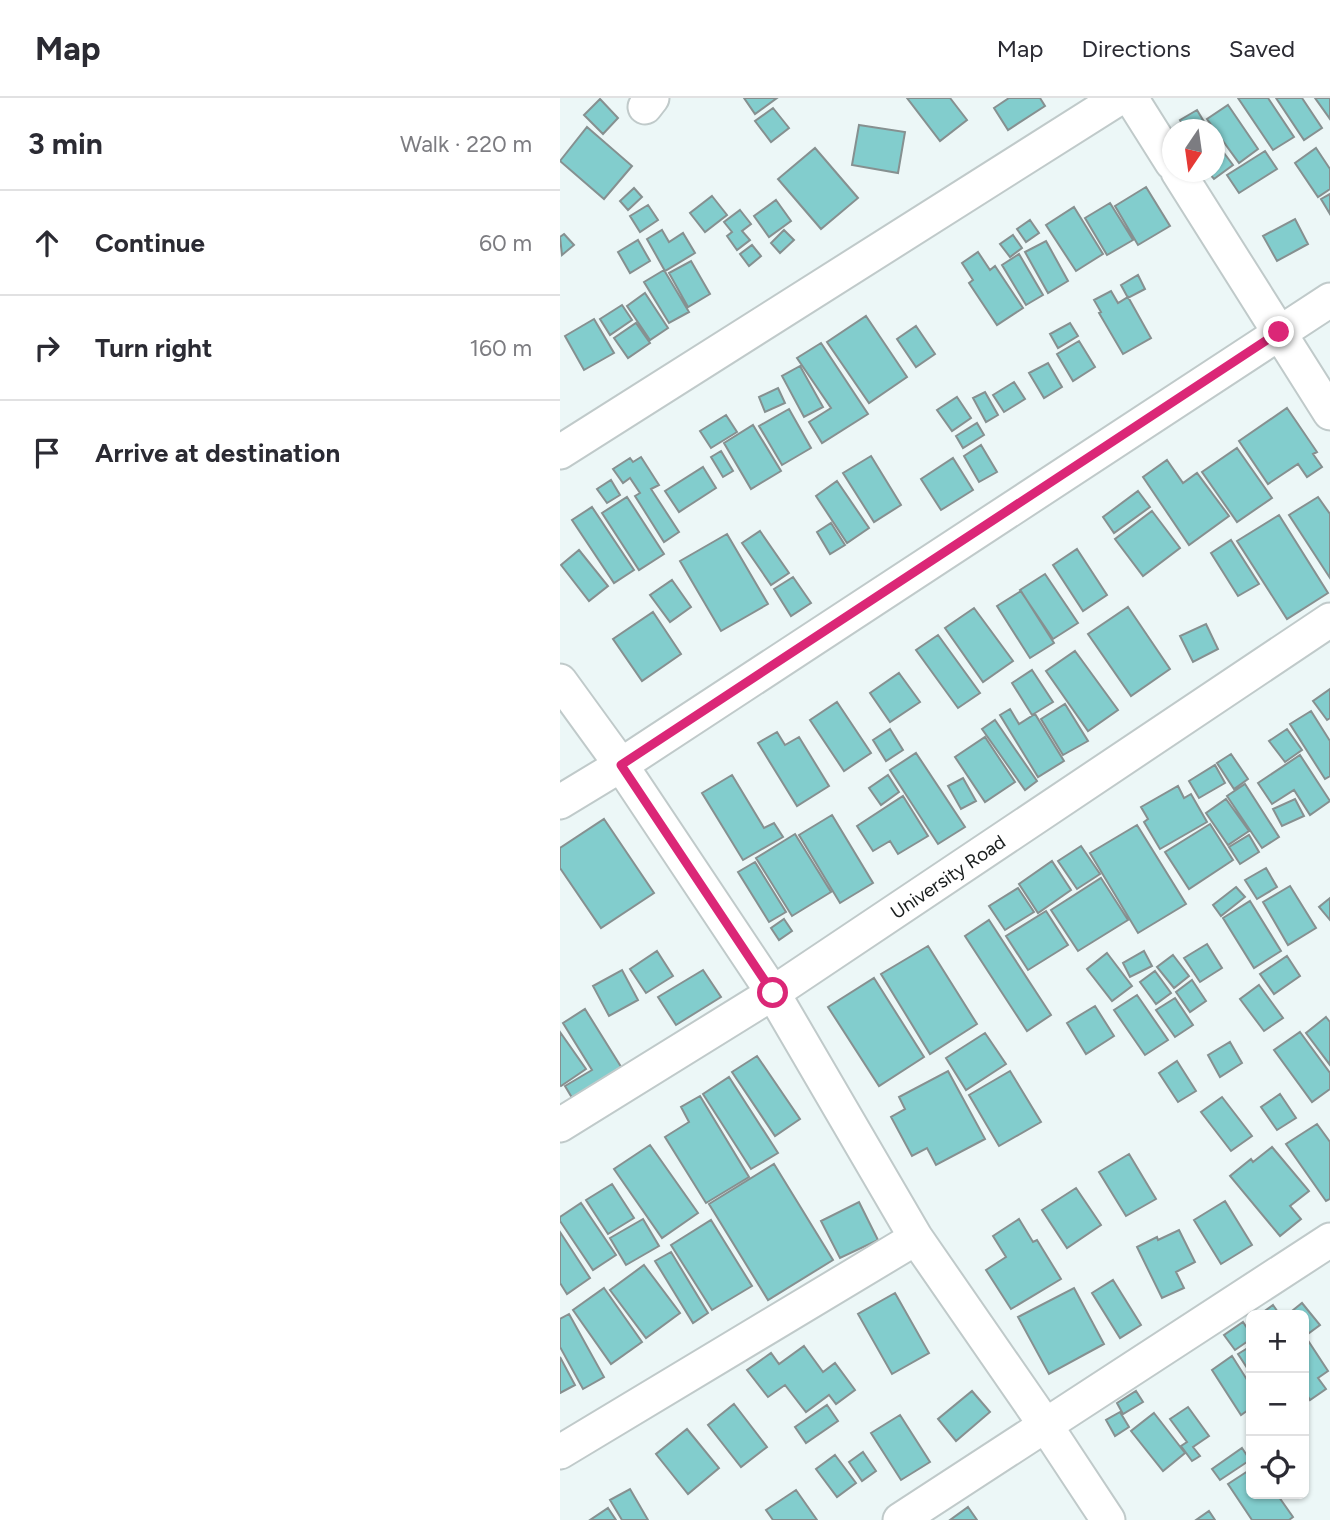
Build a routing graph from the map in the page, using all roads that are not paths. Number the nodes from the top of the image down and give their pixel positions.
1 (1119, 98) edge
2 (1131, 98) edge
3 (1162, 147) edge
4 (1184, 182) edge
5 (1330, 300) edge
6 (1279, 332) junction
7 (1330, 413) edge
8 (560, 452) edge
9 (1330, 621) edge
10 (560, 681) edge
11 (621, 765) junction
12 (560, 802) edge
13 (773, 993) junction
14 (560, 1125) edge
15 (916, 1238) junction
16 (1330, 1240) edge
17 (1046, 1426) junction
18 (560, 1452) edge
19 (900, 1520) edge
20 (1108, 1520) edge

1 - 8 street
2 - 3 street
4 - 6 street
5 - 6 street
6 - 7 street
6 - 11 street
9 - 13 street, University Road
10 - 11 street
11 - 12 street
11 - 13 street
13 - 14 street, University Road
13 - 15 street
15 - 17 street
15 - 18 street
16 - 17 street
17 - 19 street
17 - 20 street

